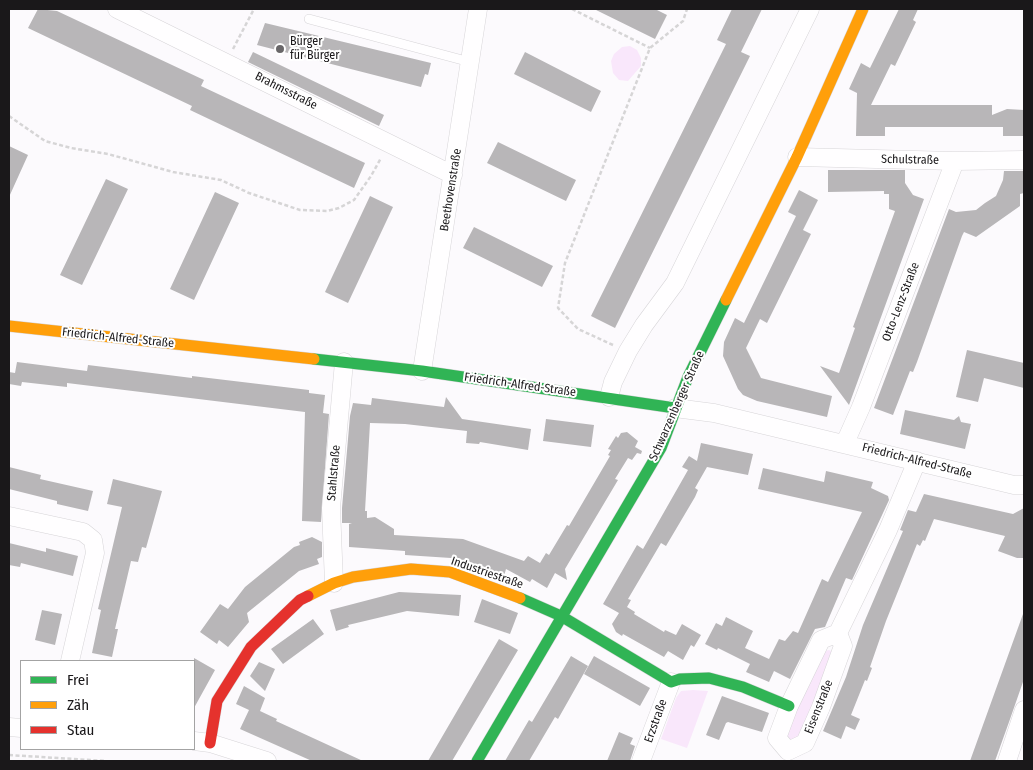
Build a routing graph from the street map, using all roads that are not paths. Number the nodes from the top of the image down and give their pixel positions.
1 (117, 9) edge
2 (478, 9) edge
3 (810, 9) edge
4 (863, 9) edge
5 (309, 19) dead end
6 (470, 62) junction
7 (797, 157) junction
8 (1024, 160) edge
9 (955, 161) junction
10 (453, 175) junction
11 (9, 326) edge
12 (344, 362) junction
13 (422, 372) junction
14 (609, 397) junction
15 (674, 408) junction
16 (845, 443) junction
17 (917, 461) junction
18 (1024, 485) edge
19 (9, 516) edge
20 (334, 583) junction
21 (561, 616) junction
22 (838, 634) junction
23 (70, 660) edge
24 (671, 682) junction
25 (788, 706) junction
26 (1024, 710) edge
27 (202, 742) edge
28 (785, 756) edge
29 (267, 761) edge
30 (477, 761) edge
31 (641, 761) edge
32 (1006, 761) edge

1 - 10 street, Brahmsstraße
2 - 6 street, Beethovenstraße
3 - 14 street
4 - 7 street, Schwarzenberger Straße
5 - 6 lane
6 - 10 street, Beethovenstraße
7 - 9 street, Schulstraße
7 - 15 street, Schwarzenberger Straße
8 - 9 street, Schulstraße
9 - 16 street, Otto-Lenz-Straße
10 - 13 street, Beethovenstraße
11 - 12 street, Friedrich-Alfred-Straße
12 - 13 street, Friedrich-Alfred-Straße
12 - 20 street, Stahlstraße
13 - 14 street, Friedrich-Alfred-Straße
14 - 15 street, Friedrich-Alfred-Straße
15 - 16 street, Friedrich-Alfred-Straße
15 - 21 street, Schwarzenberger Straße
16 - 17 street, Friedrich-Alfred-Straße
17 - 18 street, Friedrich-Alfred-Straße
17 - 22 street, Eisenstraße
19 - 23 street
20 - 21 street, Industriestraße
20 - 27 street, Industriestraße
21 - 24 street, Industriestraße
21 - 30 street, Schwarzenberger Straße
22 - 25 street, Eisenstraße
22 - 28 street, Eisenstraße
24 - 25 street
24 - 31 street, Erzstraße
25 - 28 street, Eisenstraße
26 - 32 street
27 - 29 street

